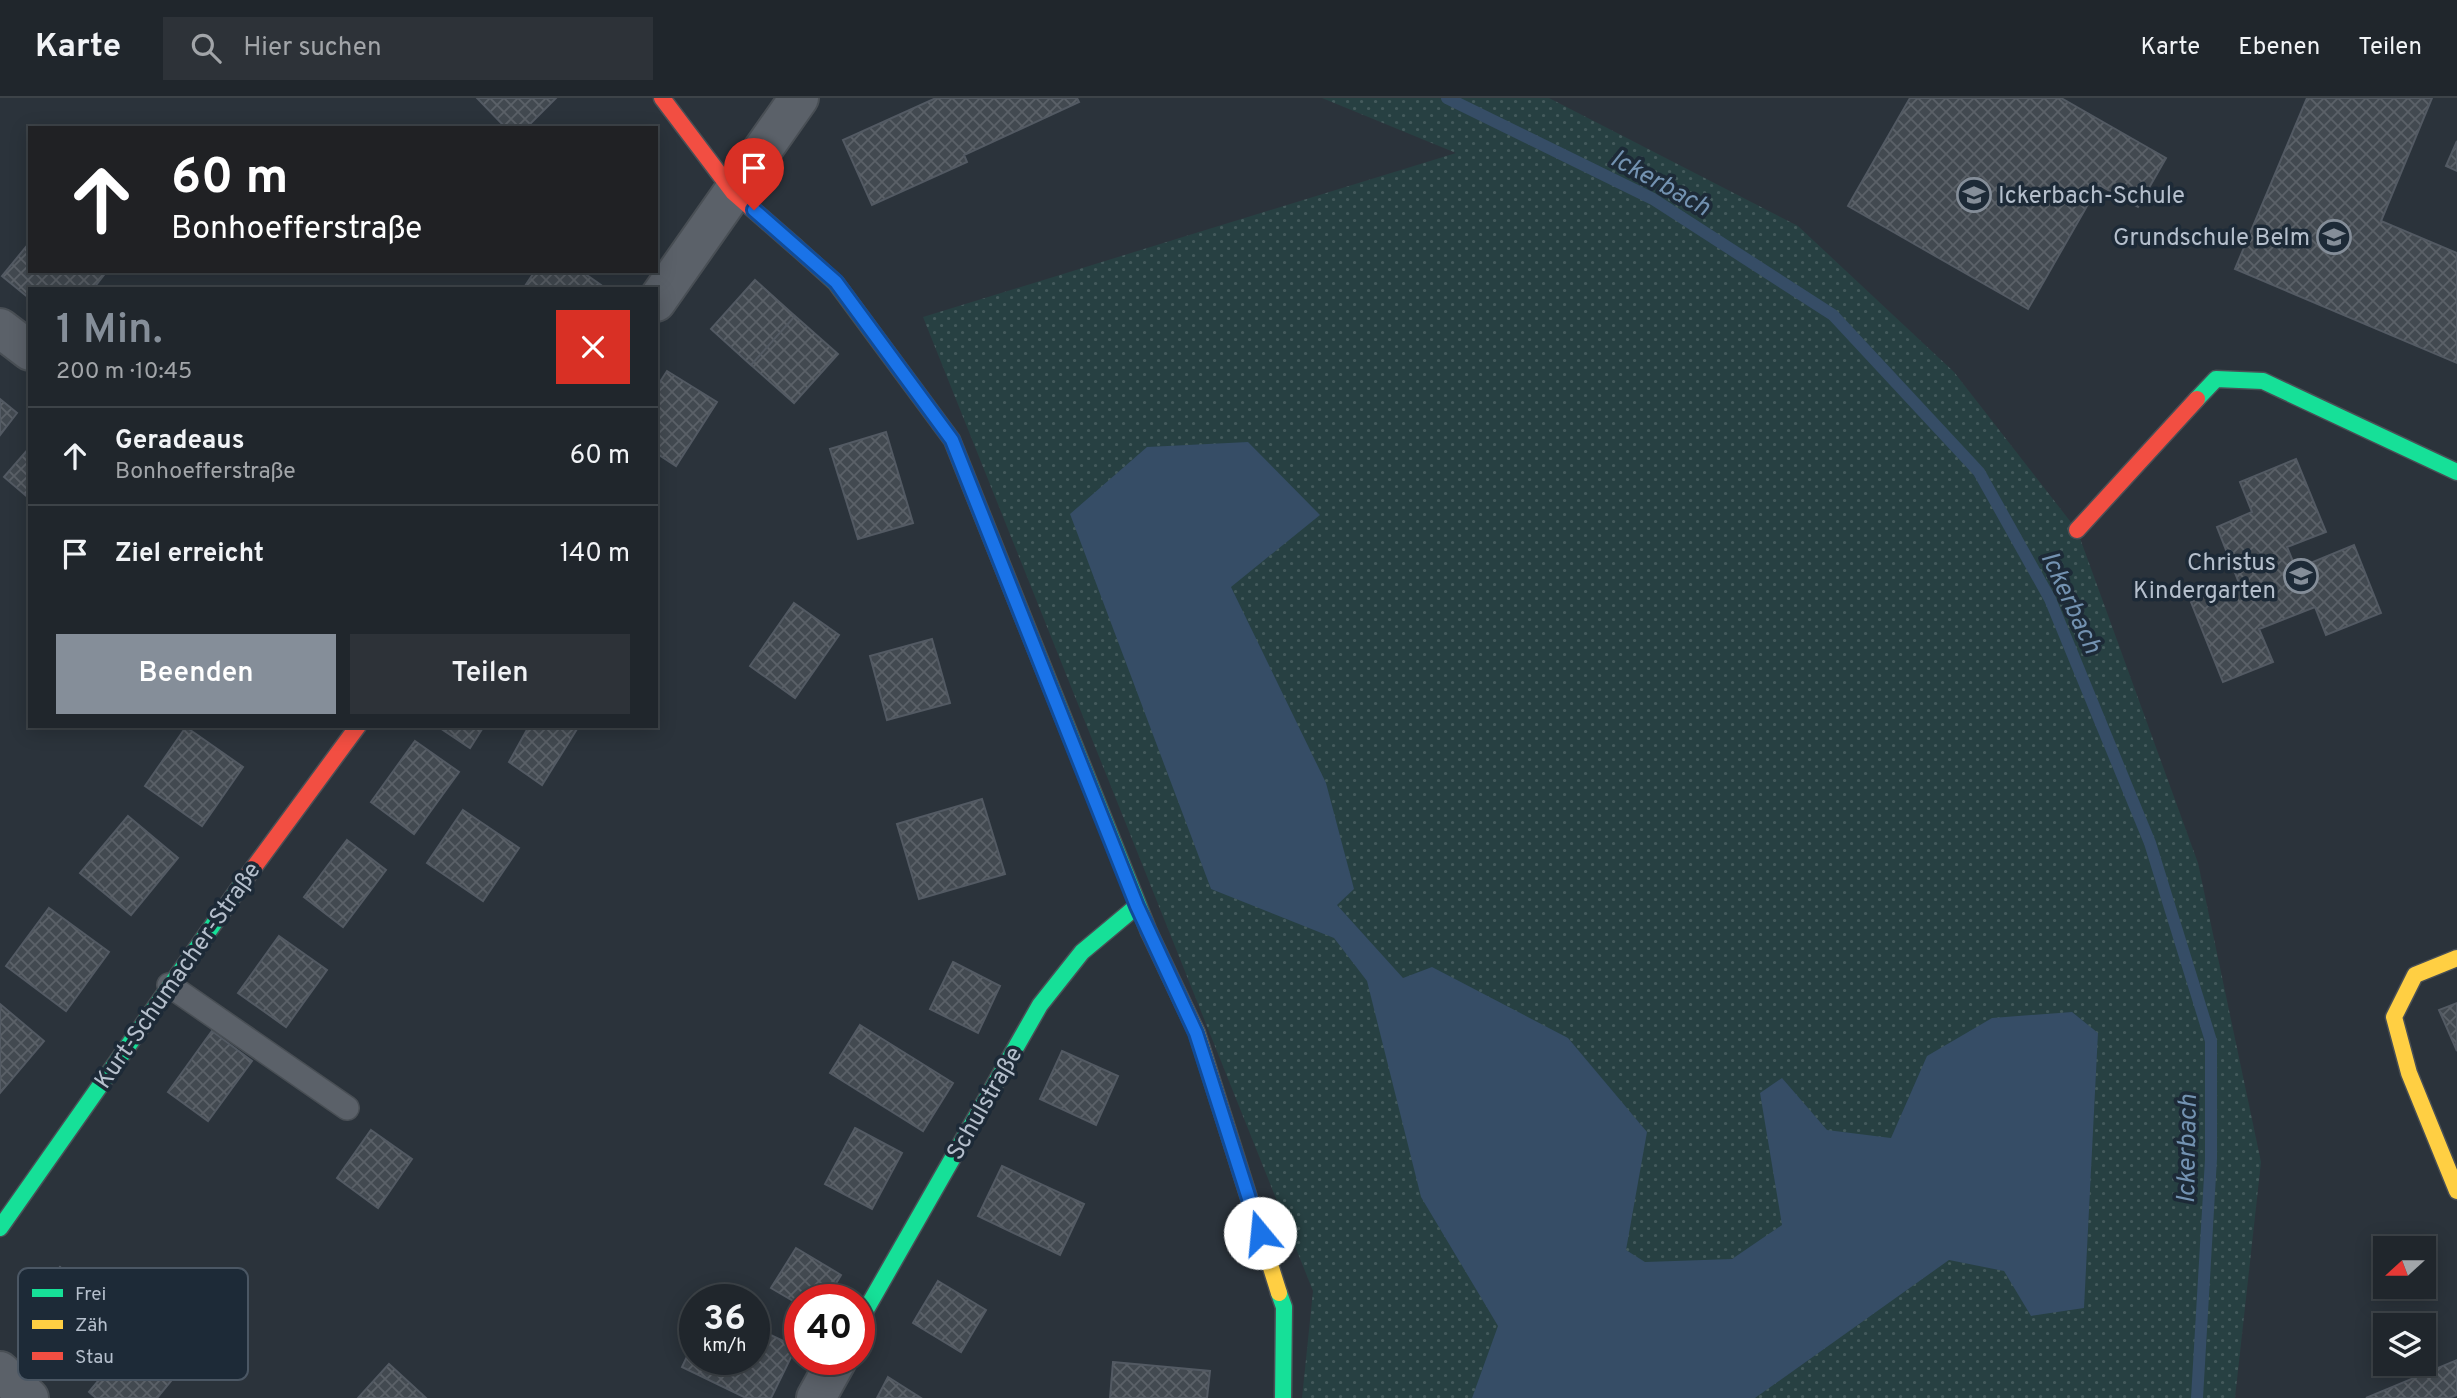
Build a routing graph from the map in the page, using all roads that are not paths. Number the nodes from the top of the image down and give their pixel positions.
1 (662, 98) edge
2 (799, 98) edge
3 (733, 192) junction
4 (658, 299) edge
5 (0, 328) edge
6 (28, 349) edge
7 (2457, 472) edge
8 (2077, 530) dead end
9 (357, 728) edge
10 (1137, 906) junction
11 (2457, 958) edge
12 (169, 985) junction
13 (347, 1108) dead end
14 (2457, 1191) edge
15 (0, 1228) edge
16 (875, 1294) edge
17 (0, 1371) edge
18 (829, 1375) edge
19 (29, 1398) edge
20 (816, 1398) edge
21 (1283, 1398) edge

1 - 3 street
2 - 3 street
3 - 4 street
3 - 10 street
5 - 6 street
7 - 8 street
9 - 12 street, Kurt-Schumacher-Straße
10 - 16 street, Schulstraße
10 - 21 street
11 - 14 street
12 - 13 lane
12 - 15 street, Kurt-Schumacher-Straße
17 - 19 street
18 - 20 street

